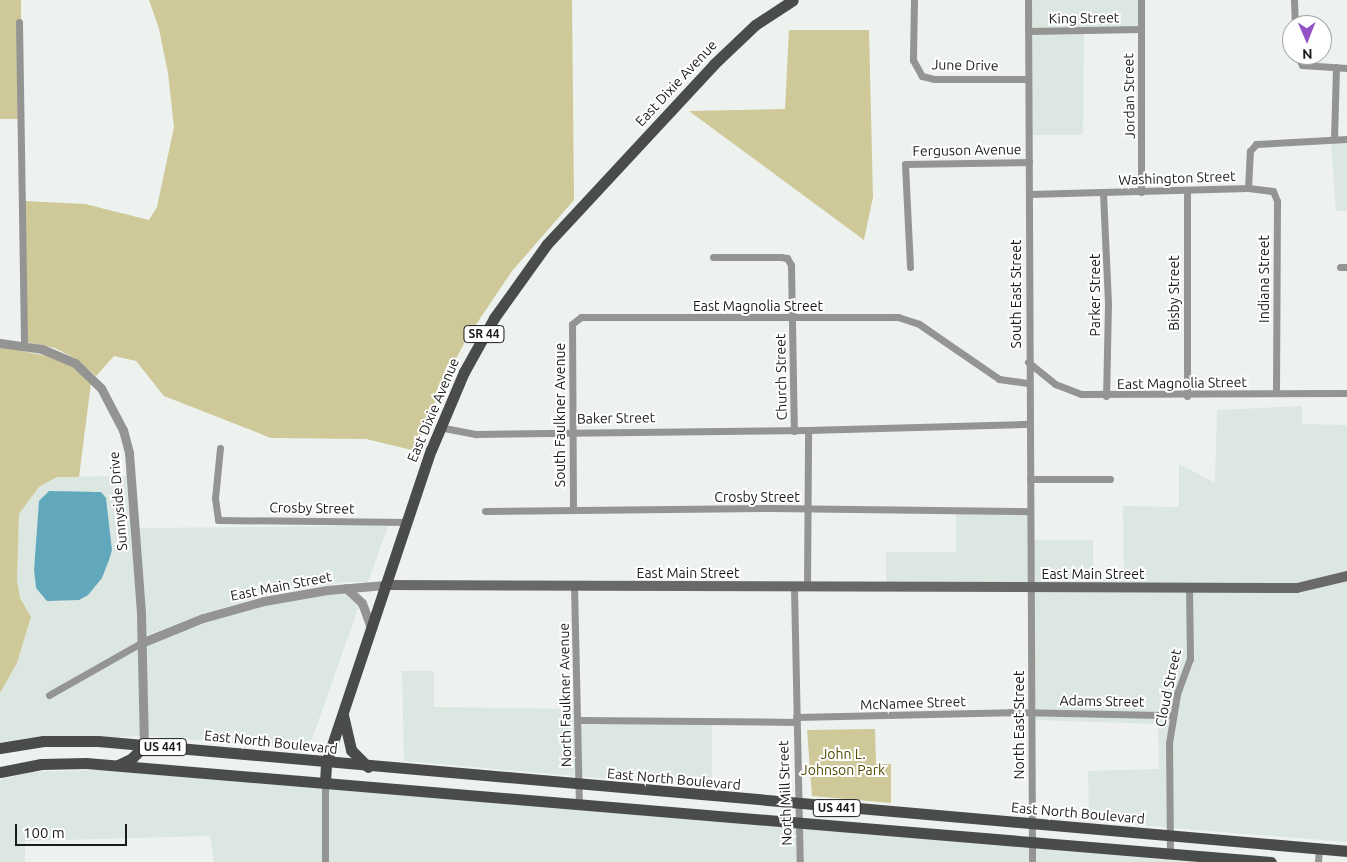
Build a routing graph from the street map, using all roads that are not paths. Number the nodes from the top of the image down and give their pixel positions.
1 (793, 0) edge
2 (914, 0) edge
3 (1028, 0) edge
4 (1141, 0) edge
5 (1294, 0) edge
6 (1295, 15) edge
7 (19, 22) dead end
8 (1141, 29) junction
9 (1028, 32) junction
10 (1302, 65) edge
11 (1336, 67) junction
12 (1347, 68) edge
13 (1027, 79) junction
14 (1334, 139) junction
15 (1347, 139) edge
16 (1029, 162) junction
17 (1248, 188) junction
18 (1187, 190) junction
19 (1141, 192) junction
20 (1103, 193) junction
21 (1029, 194) junction
22 (713, 257) dead end
23 (910, 267) dead end
24 (793, 318) junction
25 (574, 321) joint
26 (0, 342) edge
27 (24, 346) junction
28 (1028, 362) junction
29 (1029, 383) junction
30 (1276, 393) junction
31 (1347, 393) edge
32 (1106, 396) junction
33 (1187, 396) junction
34 (1029, 424) junction
35 (439, 427) junction
36 (794, 430) junction
37 (808, 430) junction
38 (572, 431) junction
39 (220, 448) dead end
40 (1030, 479) junction
41 (1110, 479) dead end
42 (573, 509) junction
43 (807, 509) junction
44 (485, 511) dead end
45 (1030, 512) junction
46 (406, 522) junction
47 (1347, 576) edge
48 (385, 585) junction
49 (574, 586) junction
50 (794, 587) junction
51 (808, 587) junction
52 (346, 588) junction
53 (1030, 588) junction
54 (1190, 588) junction
55 (371, 628) junction
56 (142, 642) junction
57 (49, 695) dead end
58 (1032, 712) junction
59 (342, 713) junction
60 (1173, 715) junction
61 (579, 720) junction
62 (796, 720) junction
63 (144, 746) junction
64 (0, 748) edge
65 (326, 763) junction
66 (116, 766) junction
67 (368, 767) junction
68 (0, 772) edge
69 (325, 783) junction
70 (580, 786) junction
71 (579, 804) junction
72 (797, 805) junction
73 (798, 820) junction
74 (1033, 824) junction
75 (1170, 836) junction
76 (1033, 842) junction
77 (1319, 849) junction
78 (1347, 851) edge
79 (1170, 853) junction
80 (325, 862) edge
81 (800, 862) edge
82 (1032, 862) edge
83 (1271, 862) edge
84 (1318, 862) edge

1 - 35 main road, East Dixie Avenue / SR 44
2 - 13 street, June Drive
3 - 9 street, South East Street
4 - 8 street, Jordan Street
5 - 6 street
7 - 27 street
8 - 9 street, King Street
8 - 19 street, Jordan Street
9 - 13 street, South East Street
10 - 11 street
11 - 12 street
11 - 14 street
13 - 16 street, South East Street
14 - 15 street, Washington Street
14 - 17 street, Washington Street
16 - 21 street, South East Street
16 - 23 street, Ferguson Avenue
17 - 18 street, Washington Street
17 - 30 street, Indiana Street
18 - 19 street, Washington Street
18 - 33 street, Bisby Street
19 - 20 street, Washington Street
20 - 21 street, Washington Street
20 - 32 street, Parker Street
21 - 28 street, South East Street
22 - 24 street, Church Street
24 - 25 street, East Magnolia Street
24 - 29 street, East Magnolia Street
24 - 36 street, Church Street
25 - 38 street, South Faulkner Avenue
26 - 27 street, Sunnyside Drive
27 - 56 street, Sunnyside Drive
28 - 29 street, South East Street
28 - 32 street, East Magnolia Street
29 - 34 street, South East Street
30 - 31 street, East Magnolia Street
30 - 33 street, East Magnolia Street
32 - 33 street, East Magnolia Street
34 - 37 street
34 - 40 street, South East Street
35 - 38 street, Baker Street
35 - 46 main road, East Dixie Avenue / SR 44
36 - 37 street, Church Street
36 - 38 street, Baker Street
37 - 43 street
38 - 42 street, South Faulkner Avenue
39 - 46 street, Crosby Street
40 - 41 street
40 - 45 street, South East Street
42 - 43 street, Crosby Street
42 - 44 street, Crosby Street
43 - 45 street, Crosby Street
43 - 51 street
45 - 53 street, South East Street
46 - 48 main road, East Dixie Avenue / SR 44
47 - 54 main road, East Main Street
48 - 49 main road, East Main Street
48 - 52 street, East Main Street
48 - 55 main road, East Dixie Avenue / SR 44
49 - 50 main road, East Main Street
49 - 61 street, North Faulkner Avenue
50 - 51 main road, East Main Street
50 - 62 street, North Mill Street
51 - 53 main road, East Main Street
52 - 55 street
52 - 56 street, East Main Street
53 - 54 main road, East Main Street
53 - 58 street, North East Street
54 - 60 street, Cloud Street
55 - 59 main road, East Dixie Avenue / SR 44
56 - 57 street, East Main Street
56 - 63 street, Sunnyside Drive
58 - 60 street, Adams Street
58 - 62 street, McNamee Street
58 - 74 street, North East Street
59 - 65 main road, East Dixie Avenue / SR 44
59 - 67 main road
60 - 75 street, Cloud Street
61 - 62 street, McNamee Street
61 - 70 street, North Faulkner Avenue
62 - 72 street, North Mill Street
63 - 64 main road, East North Boulevard / US 441
63 - 65 main road, East North Boulevard / US 441
63 - 66 main road
65 - 67 main road, East North Boulevard / US 441
65 - 69 main road, SR 44
66 - 68 main road, US 441
66 - 69 main road, US 441
67 - 70 main road, East North Boulevard / US 441
69 - 71 main road, US 441
69 - 80 street
70 - 71 street, North Faulkner Avenue
70 - 72 main road, East North Boulevard / US 441
71 - 73 main road, US 441
72 - 73 street, North Mill Street
72 - 74 main road, East North Boulevard / US 441
73 - 76 main road, US 441
73 - 81 street, North Mill Street
74 - 75 main road, East North Boulevard / US 441
74 - 76 street, North East Street
75 - 77 main road, East North Boulevard / US 441
75 - 79 street, Cloud Street
76 - 79 main road, US 441
76 - 82 street, North East Street
77 - 78 main road, East North Boulevard / US 441
77 - 84 street
79 - 83 main road, US 441

